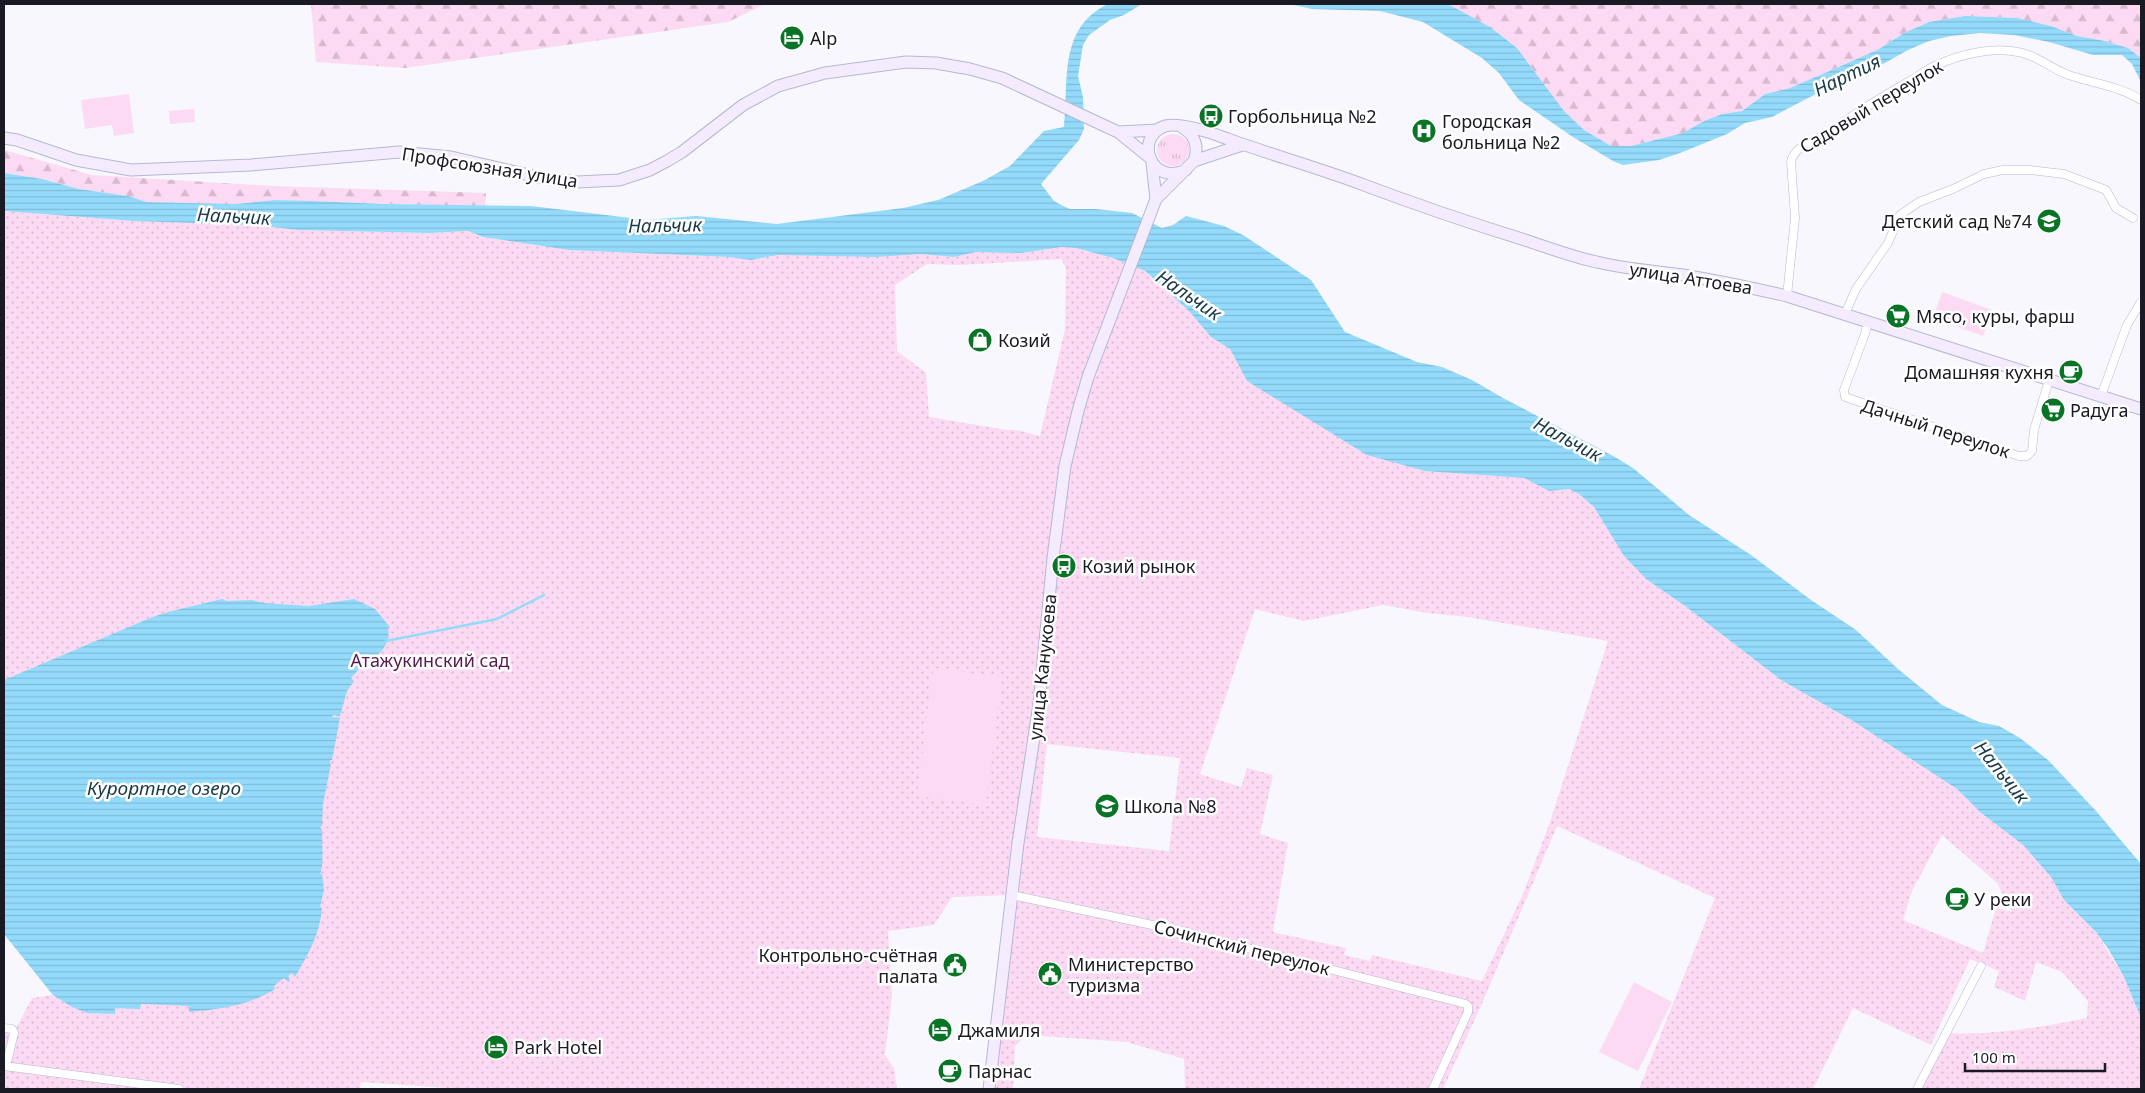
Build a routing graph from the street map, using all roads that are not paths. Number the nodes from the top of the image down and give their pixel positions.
1 (2141, 100) edge
2 (1181, 127) junction
3 (1158, 130) junction
4 (1118, 132) junction
5 (4, 138) edge
6 (1242, 146) junction
7 (1151, 160) junction
8 (1194, 160) junction
9 (1186, 170) junction
10 (1156, 199) junction
11 (2133, 218) dead end
12 (1787, 296) junction
13 (2141, 302) edge
14 (1845, 314) junction
15 (1868, 322) junction
16 (2049, 380) junction
17 (2101, 396) junction
18 (2141, 409) edge
19 (1012, 895) junction
20 (1981, 966) dead end
21 (4, 1028) edge
22 (5, 1066) edge
23 (179, 1089) edge
24 (989, 1089) edge
25 (1433, 1089) edge
26 (1917, 1089) edge

1 - 12 street, Садовый переулок
2 - 3 street
2 - 6 street, улица Аттоева
2 - 8 street
3 - 4 street
3 - 7 street
4 - 5 street, Профсоюзная улица
4 - 7 street
6 - 8 street
6 - 12 street, улица Аттоева
7 - 9 street
7 - 10 street
8 - 9 street
9 - 10 street
10 - 19 street, улица Канукоева
11 - 14 street
12 - 14 street, улица Аттоева
13 - 17 street
14 - 15 street, улица Аттоева
15 - 16 street, улица Аттоева
15 - 16 street, Дачный переулок
16 - 17 street, улица Аттоева
17 - 18 street, улица Аттоева
19 - 24 street, улица Канукоева
19 - 25 street, Сочинский переулок
20 - 26 street
21 - 22 street
22 - 23 street

